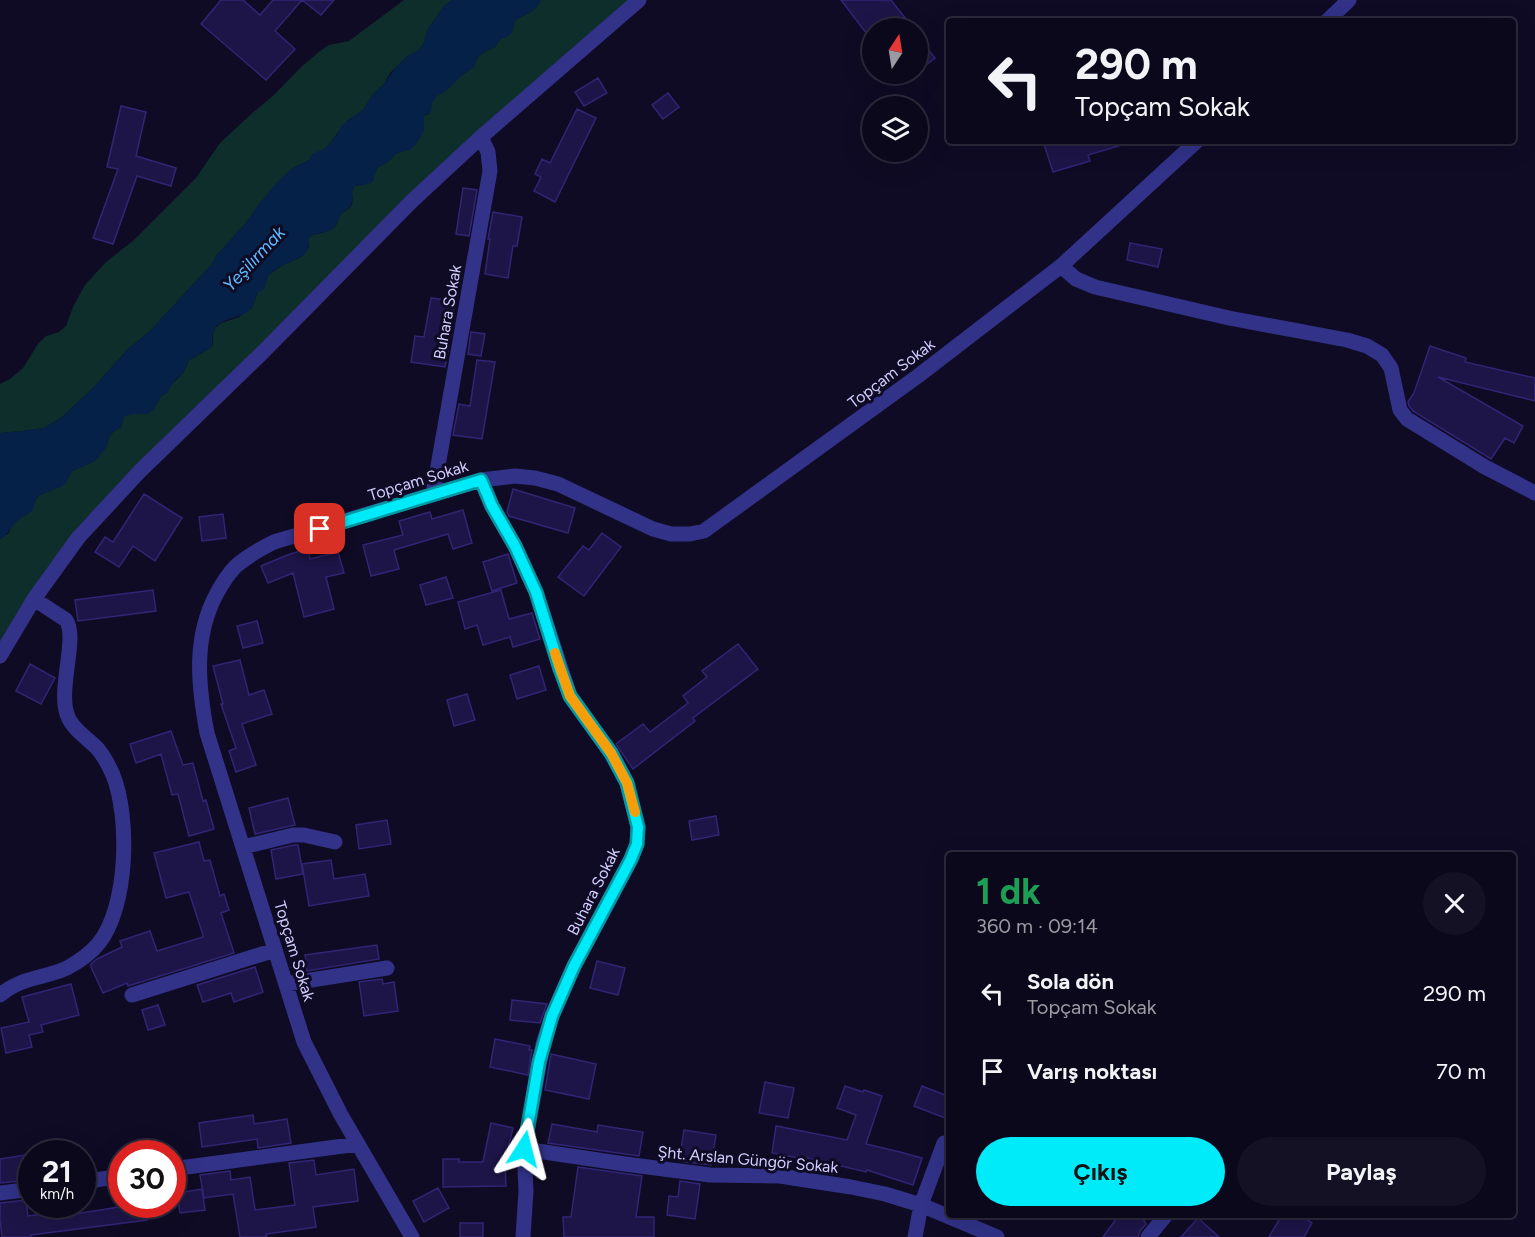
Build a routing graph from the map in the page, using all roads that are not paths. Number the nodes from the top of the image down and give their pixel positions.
1 (639, 0) edge
2 (1349, 0) edge
3 (1330, 18) edge
4 (481, 137) junction
5 (1194, 144) edge
6 (1061, 266) junction
7 (481, 480) junction
8 (1535, 493) edge
9 (433, 494) junction
10 (34, 599) junction
11 (0, 656) edge
12 (335, 842) dead end
13 (243, 847) junction
14 (275, 950) junction
15 (387, 968) dead end
16 (286, 984) junction
17 (0, 995) edge
18 (132, 995) dead end
19 (944, 1143) dead end
20 (358, 1144) junction
21 (524, 1149) junction
22 (186, 1167) edge
23 (18, 1191) edge
24 (0, 1193) edge
25 (921, 1205) junction
26 (946, 1215) edge
27 (952, 1218) edge
28 (1164, 1218) edge
29 (412, 1237) edge
30 (523, 1237) edge
31 (915, 1237) edge
32 (998, 1237) edge
33 (1148, 1237) edge

1 - 4 street
2 - 3 street
4 - 9 street, Buhara Sokak
4 - 10 street
5 - 6 street, Topçam Sokak
6 - 7 street, Topçam Sokak
6 - 8 street
7 - 9 street, Topçam Sokak
7 - 21 street, Buhara Sokak
9 - 13 street, Topçam Sokak
10 - 11 street
10 - 17 street
12 - 13 street
13 - 14 street, Topçam Sokak
14 - 16 street, Topçam Sokak
14 - 18 street
15 - 16 street
16 - 20 street, Topçam Sokak
19 - 25 street
20 - 22 street
20 - 29 street, Topçam Sokak
21 - 25 street, Şht. Arslan Güngör Sokak
21 - 30 street, Buhara Sokak
23 - 24 street
25 - 26 street, Şht. Arslan Güngör Sokak
25 - 31 street
27 - 32 street, Şht. Arslan Güngör Sokak
28 - 33 street

